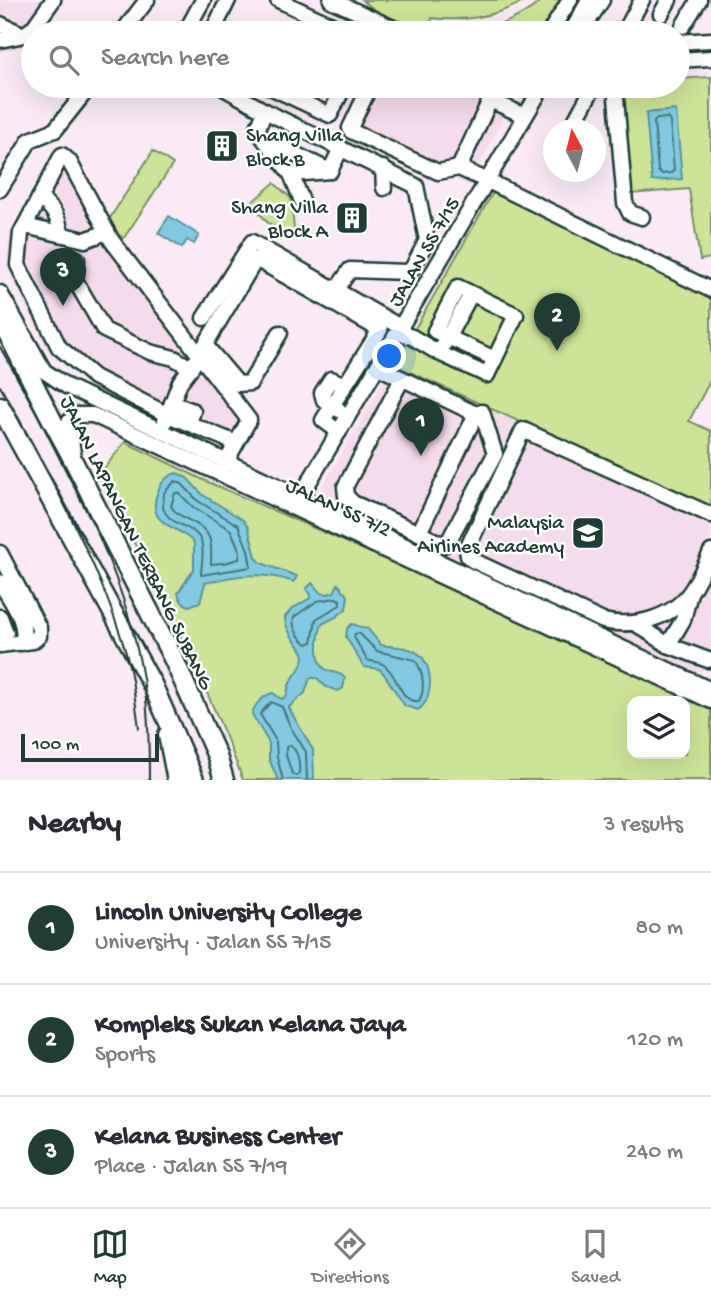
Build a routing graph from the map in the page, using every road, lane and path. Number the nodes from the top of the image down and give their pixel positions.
1 (53, 0) edge
2 (147, 0) edge
3 (203, 0) edge
4 (228, 0) edge
5 (279, 0) edge
6 (570, 0) edge
7 (589, 0) edge
8 (602, 0) edge
9 (642, 0) edge
10 (669, 0) edge
11 (699, 0) edge
12 (338, 2) edge
13 (661, 14) dead end
14 (38, 21) edge
15 (131, 21) edge
16 (192, 21) edge
17 (218, 21) edge
18 (324, 21) edge
19 (364, 21) edge
20 (557, 21) edge
21 (578, 21) edge
22 (588, 21) edge
23 (630, 21) edge
24 (686, 21) edge
25 (0, 24) edge
26 (21, 34) edge
27 (21, 36) edge
28 (0, 40) edge
29 (711, 40) edge
30 (690, 41) edge
31 (711, 58) edge
32 (690, 59) edge
33 (80, 98) edge
34 (242, 98) edge
35 (294, 98) edge
36 (338, 98) edge
37 (364, 98) edge
38 (487, 98) edge
39 (497, 98) edge
40 (535, 98) edge
41 (587, 98) edge
42 (616, 98) edge
43 (265, 111) junction
44 (525, 116) junction
45 (576, 119) edge
46 (263, 138) junction
47 (341, 148) junction
48 (383, 168) junction
49 (459, 168) junction
50 (330, 171) junction
51 (291, 174) junction
52 (488, 181) junction
53 (384, 188) dead end
54 (0, 189) edge
55 (39, 198) junction
56 (302, 201) dead end
57 (642, 217) dead end
58 (25, 226) junction
59 (107, 232) junction
60 (61, 234) junction
61 (77, 259) dead end
62 (337, 289) junction
63 (711, 290) edge
64 (0, 293) edge
65 (204, 318) dead end
66 (3, 322) edge
67 (400, 330) junction
68 (280, 333) dead end
69 (447, 337) junction
70 (439, 353) junction
71 (201, 355) junction
72 (495, 359) junction
73 (378, 367) junction
74 (191, 368) junction
75 (44, 371) junction
76 (402, 379) junction
77 (332, 406) junction
78 (0, 407) edge
79 (170, 409) junction
80 (476, 414) junction
81 (349, 416) junction
82 (0, 425) edge
83 (339, 432) junction
84 (158, 437) junction
85 (236, 443) junction
86 (30, 461) junction
87 (226, 462) junction
88 (76, 468) junction
89 (297, 502) junction
90 (711, 515) edge
91 (419, 533) junction
92 (711, 552) edge
93 (0, 553) edge
94 (0, 582) edge
95 (690, 593) junction
96 (0, 617) edge
97 (635, 623) junction
98 (22, 643) junction
99 (0, 645) edge
100 (668, 645) junction
101 (708, 660) dead end
102 (711, 697) edge
103 (162, 706) junction
104 (177, 780) edge
105 (194, 780) edge
106 (224, 780) edge

1 - 14 street
2 - 15 street
3 - 16 street
4 - 17 street
5 - 18 street
6 - 20 street
7 - 21 street
8 - 22 street
9 - 23 street
10 - 13 street
11 - 24 street
12 - 19 street
25 - 26 street
27 - 28 street
29 - 30 street
31 - 32 street
33 - 54 street
34 - 43 street
35 - 36 street
37 - 49 street
38 - 49 street
39 - 44 street
40 - 44 street, JALAN SS 7/15
41 - 45 street
42 - 57 street
43 - 46 street
43 - 47 street
44 - 52 street, JALAN SS 7/15
46 - 50 street
46 - 51 street
47 - 48 street
47 - 50 street
48 - 53 street
48 - 62 street
49 - 52 street
50 - 51 street
51 - 56 street
52 - 63 street
52 - 67 street, JALAN SS 7/15
55 - 58 street
55 - 59 street
55 - 60 street
58 - 60 street
58 - 79 street
59 - 60 street
59 - 71 street
61 - 74 street
62 - 65 street
62 - 67 street
64 - 75 street
66 - 75 main road
66 - 88 main road, JALAN LAPANGAN TERBANG SUBANG
67 - 70 street
67 - 73 street, JALAN SS 7/15
68 - 77 street
69 - 70 street
69 - 72 street
69 - 72 street
70 - 72 street
71 - 74 street
71 - 85 street
73 - 76 street
73 - 81 street, JALAN SS 7/15
74 - 79 street
75 - 84 street, JALAN SS 7/2
76 - 80 street
76 - 91 street
77 - 81 street
77 - 83 street
78 - 86 main road
79 - 84 street
79 - 85 street
80 - 91 street
80 - 91 street
81 - 83 street, JALAN SS 7/15
82 - 86 main road
83 - 89 street, JALAN SS 7/15
84 - 87 street, JALAN SS 7/2
84 - 88 street, JALAN SS 7/2
84 - 89 street, JALAN SS 7/2
85 - 87 street
86 - 103 main road
87 - 89 street, JALAN SS 7/2
88 - 106 main road, JALAN LAPANGAN TERBANG SUBANG
89 - 102 street, JALAN SS 7/2
90 - 97 street
92 - 95 street
93 - 98 street
94 - 98 street
95 - 97 street
95 - 100 street
96 - 99 street
97 - 100 street
98 - 99 street
100 - 101 street
103 - 104 main road
103 - 105 main road

